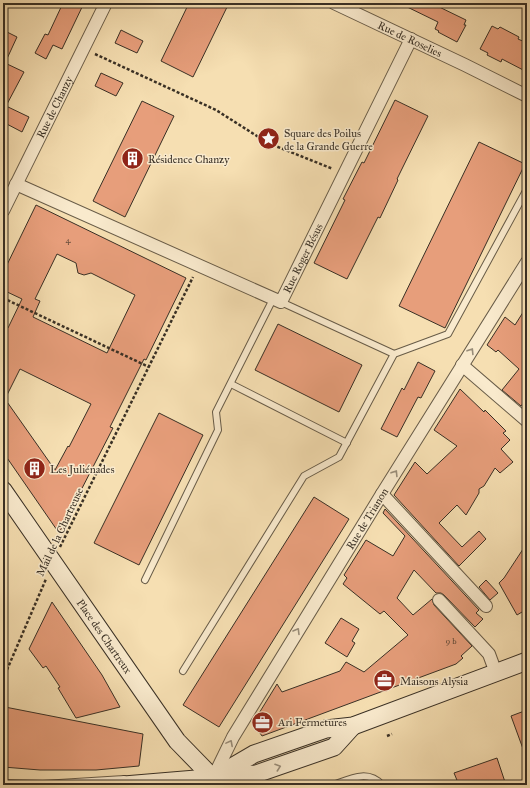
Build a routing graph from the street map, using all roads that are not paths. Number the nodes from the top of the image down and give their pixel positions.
1 (106, 3) edge
2 (334, 3) edge
3 (410, 39) junction
4 (527, 96) edge
5 (16, 184) junction
6 (527, 189) edge
7 (3, 211) edge
8 (527, 262) edge
9 (524, 276) edge
10 (277, 301) junction
11 (394, 354) junction
12 (462, 365) junction
13 (231, 384) junction
14 (527, 421) edge
15 (347, 443) junction
16 (3, 490) edge
17 (382, 494) junction
18 (145, 580) dead end
19 (439, 600) dead end
20 (486, 606) dead end
21 (527, 662) edge
22 (183, 671) dead end
23 (496, 673) junction
24 (184, 780) junction
25 (211, 782) edge
26 (3, 783) edge
27 (124, 785) edge
28 (333, 785) edge
29 (382, 785) edge

1 - 5 street, Rue de Chanzy
2 - 3 street, Rue de Roselies
3 - 4 street, Rue de Roselies
3 - 10 street, Rue Roger Bésus
5 - 7 street, Rue de Chanzy
5 - 10 street, Rue Roger Bésus
6 - 11 lane
8 - 9 street, Rue de Trianon
12 -> 9 street, Rue de Trianon
10 - 11 lane
10 - 13 lane
11 - 15 lane
12 - 14 street
17 -> 12 street, Rue de Trianon
13 - 15 lane
13 - 18 lane
15 - 22 lane
16 - 25 main road, Place des Chartreux
17 - 20 street
25 -> 17 street, Rue de Trianon
19 - 23 street
21 - 23 main road
23 - 25 main road
24 - 25 main road
24 - 26 lane
24 - 27 main road
28 - 29 lane

